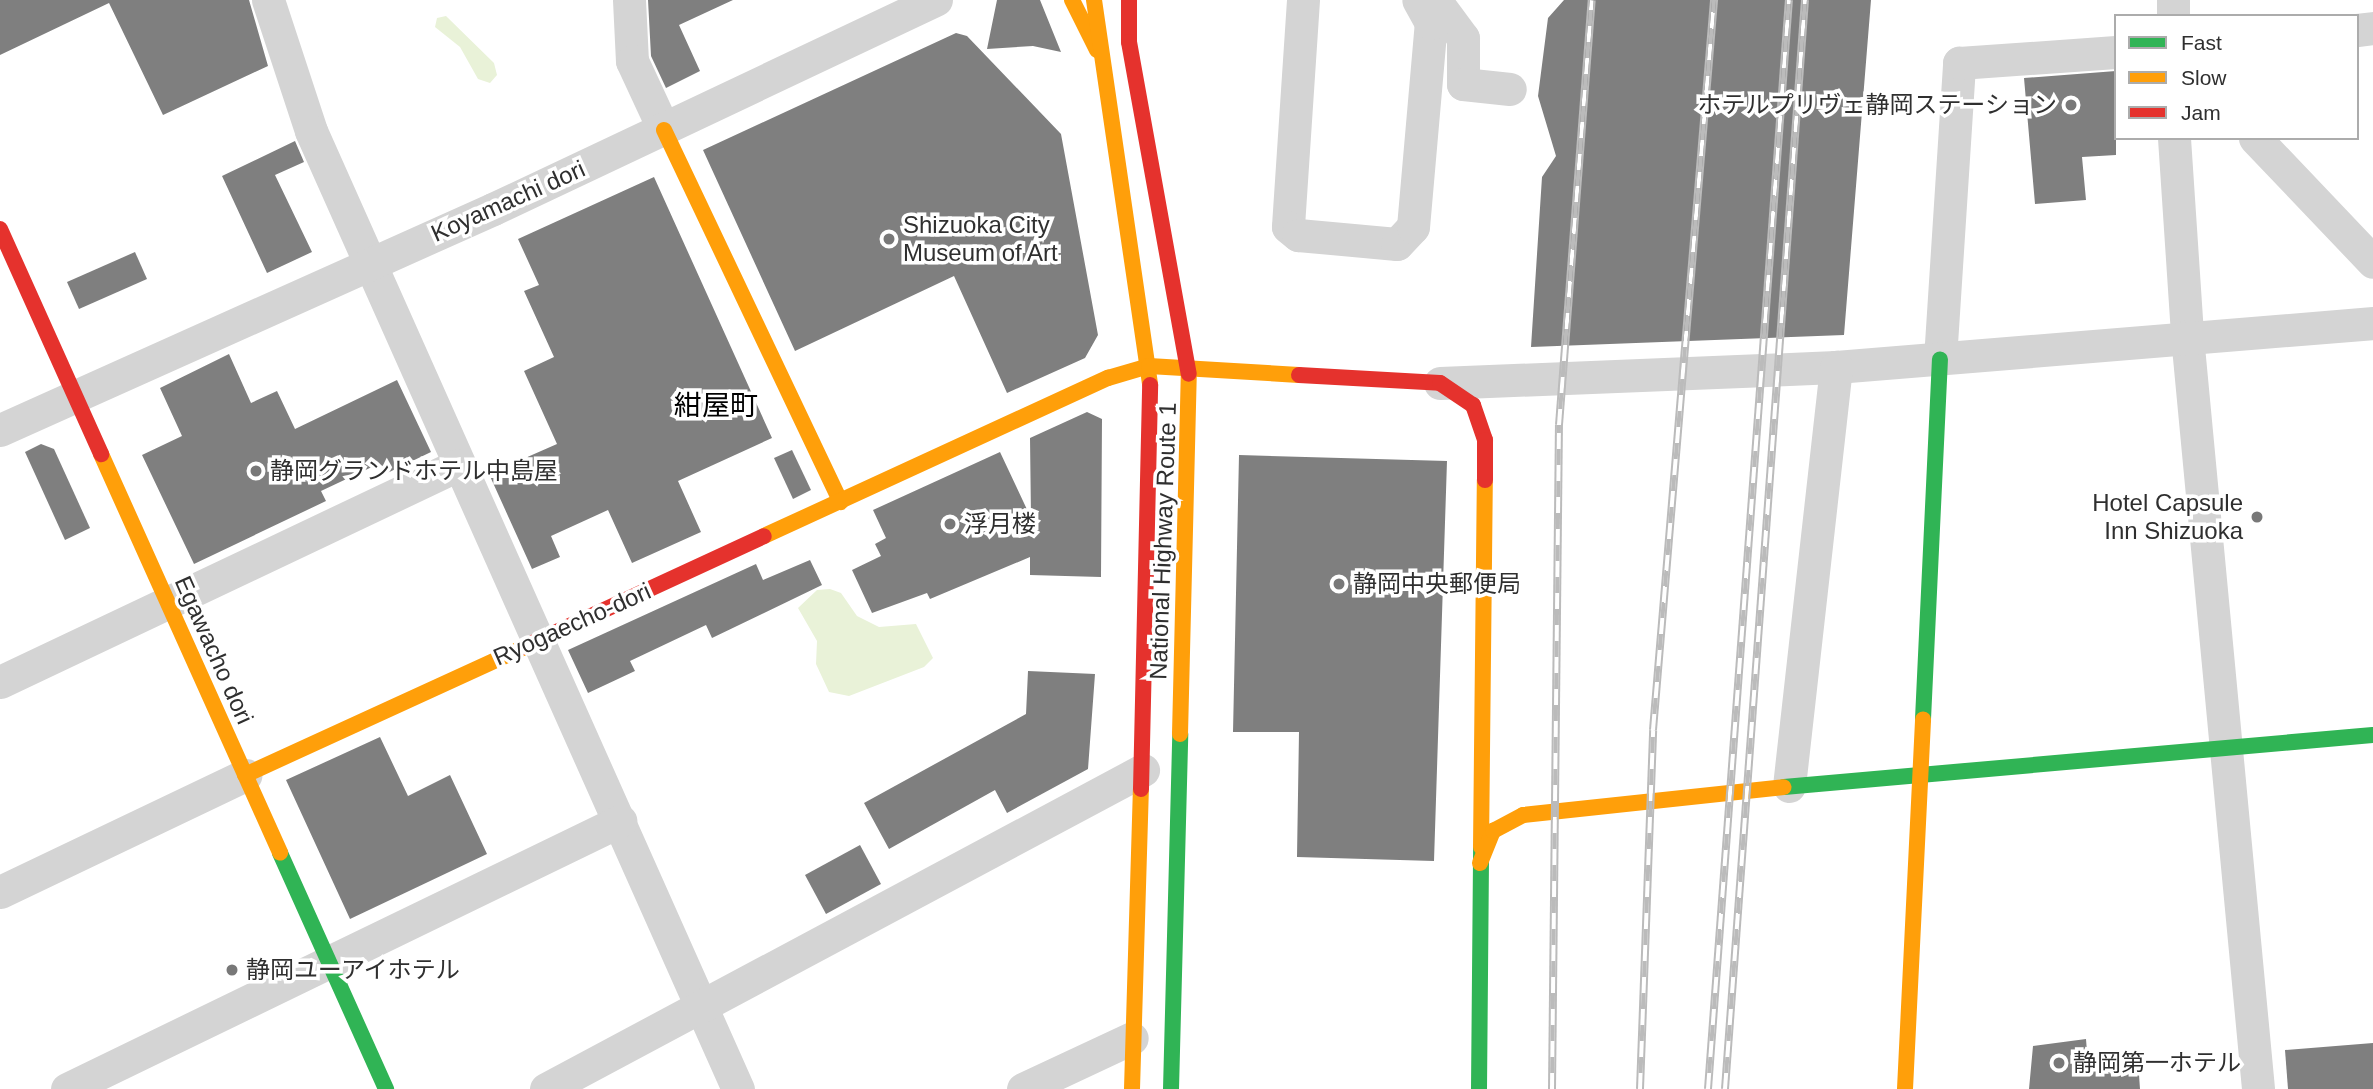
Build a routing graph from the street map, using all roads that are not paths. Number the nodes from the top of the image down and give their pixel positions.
1 (268, 0) edge
2 (629, 0) edge
3 (936, 0) edge
4 (1072, 0) edge
5 (1094, 0) edge
6 (1129, 0) edge
7 (1303, 0) edge
8 (1419, 0) edge
9 (1435, 0) edge
10 (1097, 50) junction
11 (2114, 52) edge
12 (1510, 89) dead end
13 (664, 130) junction
14 (2174, 140) edge
15 (2257, 140) edge
16 (0, 229) edge
17 (371, 260) junction
18 (2373, 262) edge
19 (2373, 323) edge
20 (2187, 336) junction
21 (1940, 359) junction
22 (1149, 366) junction
23 (1189, 366) junction
24 (1836, 367) junction
25 (1440, 383) junction
26 (75, 392) junction
27 (0, 430) edge
28 (458, 465) junction
29 (842, 502) junction
30 (169, 603) junction
31 (538, 638) junction
32 (0, 682) edge
33 (2373, 735) edge
34 (2229, 750) junction
35 (1143, 770) junction
36 (1481, 772) junction
37 (1921, 772) junction
38 (245, 775) junction
39 (1789, 786) junction
40 (1511, 807) junction
41 (620, 821) junction
42 (1480, 863) junction
43 (0, 892) edge
44 (330, 961) junction
45 (701, 1005) junction
46 (1132, 1038) junction
47 (67, 1089) edge
48 (386, 1089) edge
49 (545, 1089) edge
50 (738, 1089) edge
51 (1023, 1089) edge
52 (1132, 1089) edge
53 (1171, 1089) edge
54 (1479, 1089) edge
55 (1905, 1089) edge
56 (2258, 1089) edge

1 - 17 street
2 - 13 street
3 - 13 street, Koyamachi dori
4 - 10 main road
5 - 10 main road, National Highway Route 1
6 - 23 main road, National Highway Route 1
7 - 8 street
9 - 12 street
10 - 22 main road, National Highway Route 1
11 - 21 street
13 - 17 street, Koyamachi dori
13 - 29 main road
14 - 20 street
15 - 18 street
16 - 26 main road, Egawacho dori
17 - 26 street, Koyamachi dori
17 - 28 street
19 - 20 street
20 - 21 street
20 - 34 street
21 - 24 street
21 - 37 main road
22 - 23 main road, Ryogaecho-dori
22 - 29 main road, Ryogaecho-dori
22 - 35 main road, National Highway Route 1
23 - 25 main road, Ryogaecho-dori
23 - 53 main road, National Highway Route 1
24 - 25 street
24 - 39 street
25 - 36 main road
26 - 27 street, Koyamachi dori
26 - 30 main road, Egawacho dori
28 - 30 street
28 - 31 street
29 - 31 main road, Ryogaecho-dori
30 - 32 street
30 - 38 main road, Egawacho dori
31 - 38 main road, Ryogaecho-dori
31 - 41 street
33 - 34 main road
34 - 37 main road
34 - 56 street
35 - 45 street
35 - 46 main road, National Highway Route 1
36 - 40 main road
36 - 42 main road
37 - 39 main road
37 - 55 main road
38 - 43 street, Ryogaecho-dori
38 - 44 main road, Egawacho dori
39 - 40 main road
40 - 42 main road
41 - 44 street
41 - 45 street
42 - 54 main road
44 - 47 street
44 - 48 main road, Egawacho dori
45 - 49 street
45 - 50 street
46 - 51 street
46 - 52 main road, National Highway Route 1

